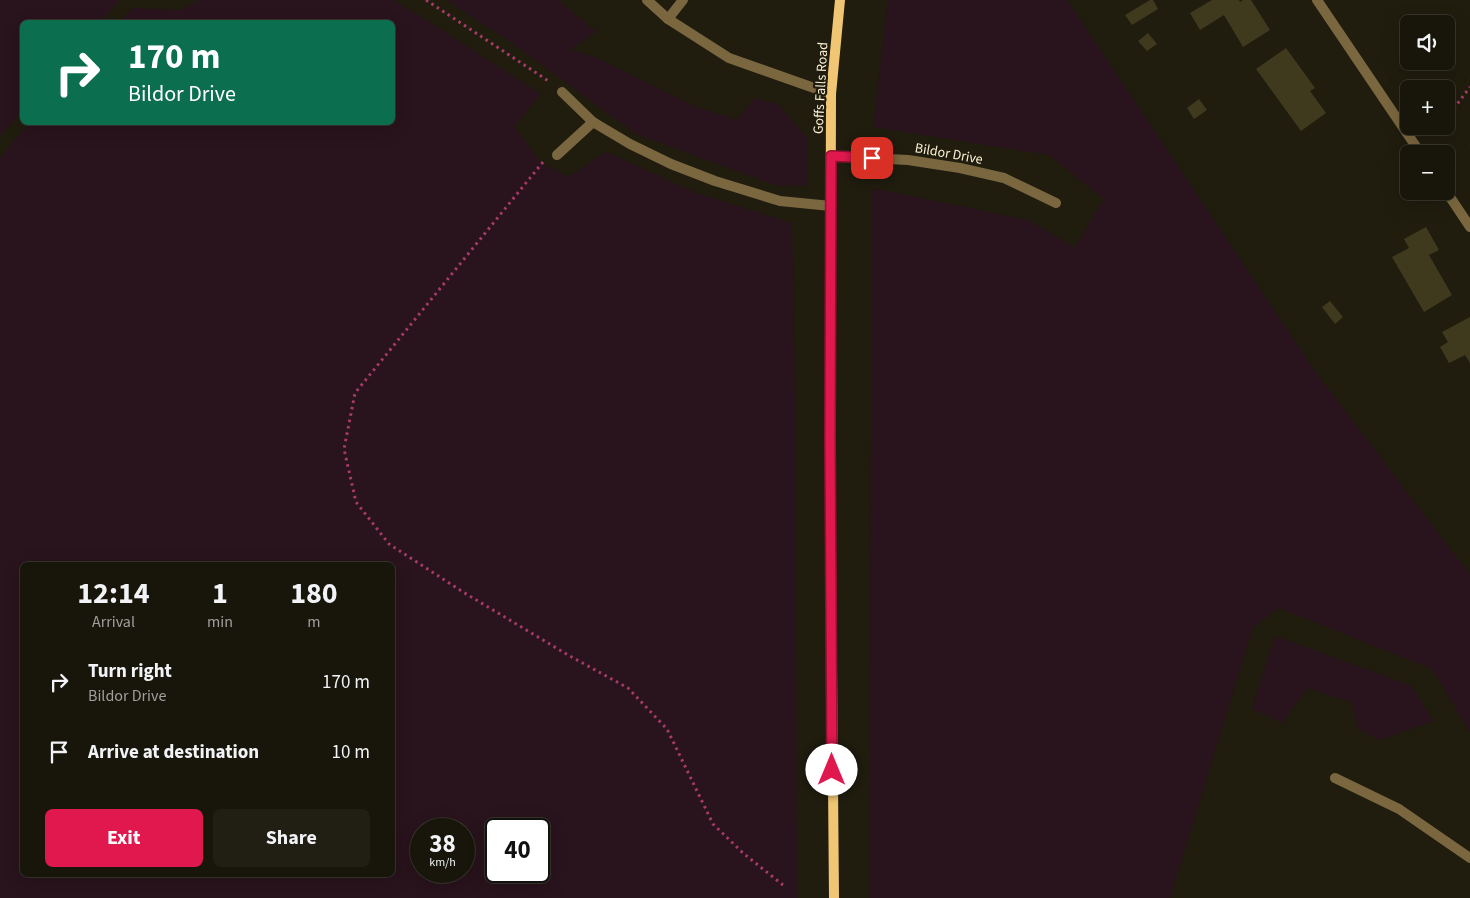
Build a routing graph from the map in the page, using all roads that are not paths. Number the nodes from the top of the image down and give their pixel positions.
1 (647, 0) edge
2 (684, 0) edge
3 (840, 0) edge
4 (1317, 0) edge
5 (668, 19) junction
6 (562, 92) road end
7 (832, 94) junction
8 (593, 122) junction
9 (1415, 145) edge
10 (557, 155) road end
11 (831, 156) junction
12 (1452, 200) edge
13 (1056, 203) dead end
14 (831, 206) junction
15 (1470, 227) edge
16 (1335, 778) dead end
17 (1470, 858) edge
18 (834, 898) edge

1 - 5 street
2 - 5 street
3 - 7 street, Goffs Falls Road
4 - 9 street
5 - 7 street
6 - 8 street
7 - 11 street, Goffs Falls Road
8 - 10 street
8 - 14 street
11 - 13 street, Bildor Drive
11 - 14 street, Goffs Falls Road
12 - 15 street
14 - 18 street, Goffs Falls Road
16 - 17 street

